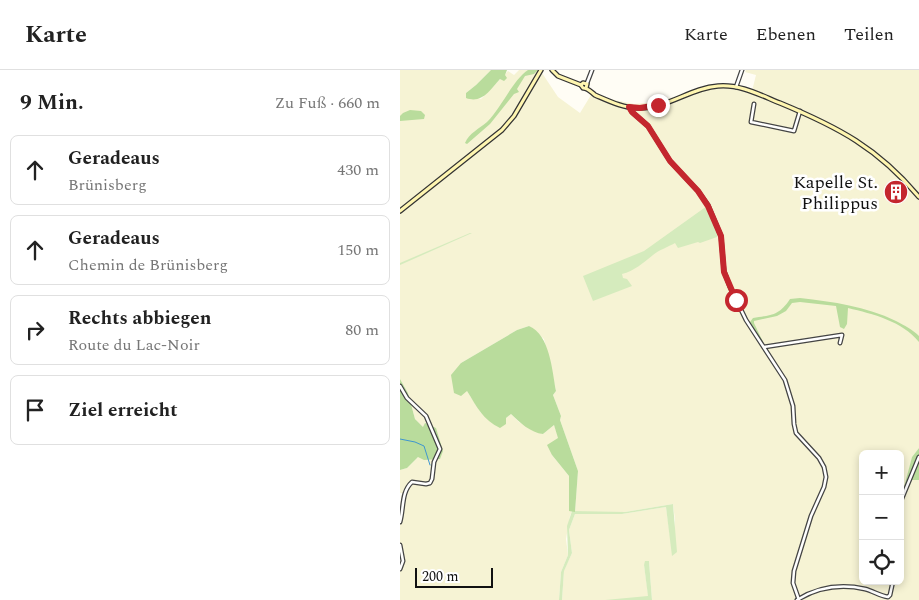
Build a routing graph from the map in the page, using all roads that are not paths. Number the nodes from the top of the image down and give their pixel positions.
1 (541, 70) edge
2 (552, 70) edge
3 (592, 70) edge
4 (742, 70) edge
5 (586, 83) junction
6 (582, 85) junction
7 (736, 87) junction
8 (586, 88) junction
9 (754, 104) dead end
10 (629, 107) junction
11 (800, 111) junction
12 (919, 197) edge
13 (400, 211) edge
14 (840, 343) dead end
15 (764, 347) junction
16 (400, 386) edge
17 (919, 457) edge
18 (903, 495) edge
19 (400, 522) edge
20 (400, 545) edge
21 (400, 569) edge
22 (894, 585) edge
23 (798, 600) edge

1 - 13 main road
2 - 6 main road
3 - 5 street
4 - 7 street
5 - 6 main road
5 - 8 main road
6 - 8 main road
7 - 10 main road
7 - 11 main road
8 - 10 main road
9 - 11 street
10 - 15 street
11 - 12 main road
14 - 15 street
15 - 23 street
16 - 19 street
17 - 18 street
20 - 21 street
22 - 23 street

